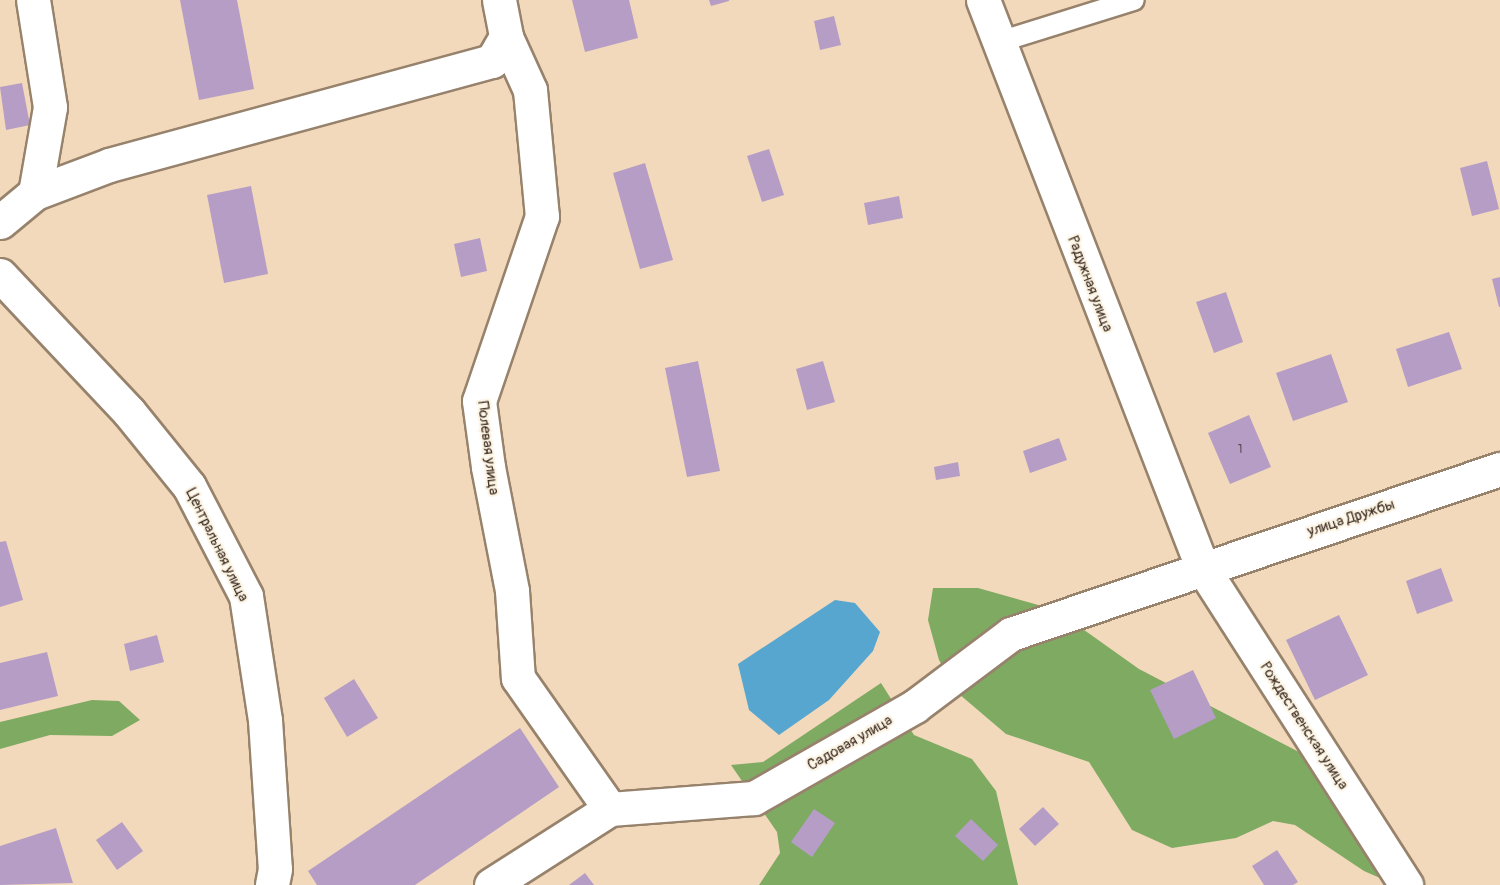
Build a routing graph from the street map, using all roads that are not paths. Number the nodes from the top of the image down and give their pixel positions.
1 (33, 0) edge
2 (499, 0) edge
3 (983, 0) edge
4 (1134, 0) edge
5 (506, 37) junction
6 (999, 42) junction
7 (35, 193) junction
8 (0, 222) edge
9 (0, 275) edge
10 (1500, 469) edge
11 (1202, 567) junction
12 (610, 809) junction
13 (272, 885) edge
14 (491, 885) edge
15 (1406, 885) edge

1 - 7 street
2 - 5 street, Полевая улица
3 - 6 street, Радужная улица
4 - 6 lane
5 - 7 street
5 - 12 street, Полевая улица
6 - 11 street, Радужная улица
7 - 8 street
9 - 13 street, Центральная улица
10 - 11 street, улица Дружбы
11 - 12 street, Садовая улица
11 - 15 street, Рождественская улица
12 - 14 street, Садовая улица

